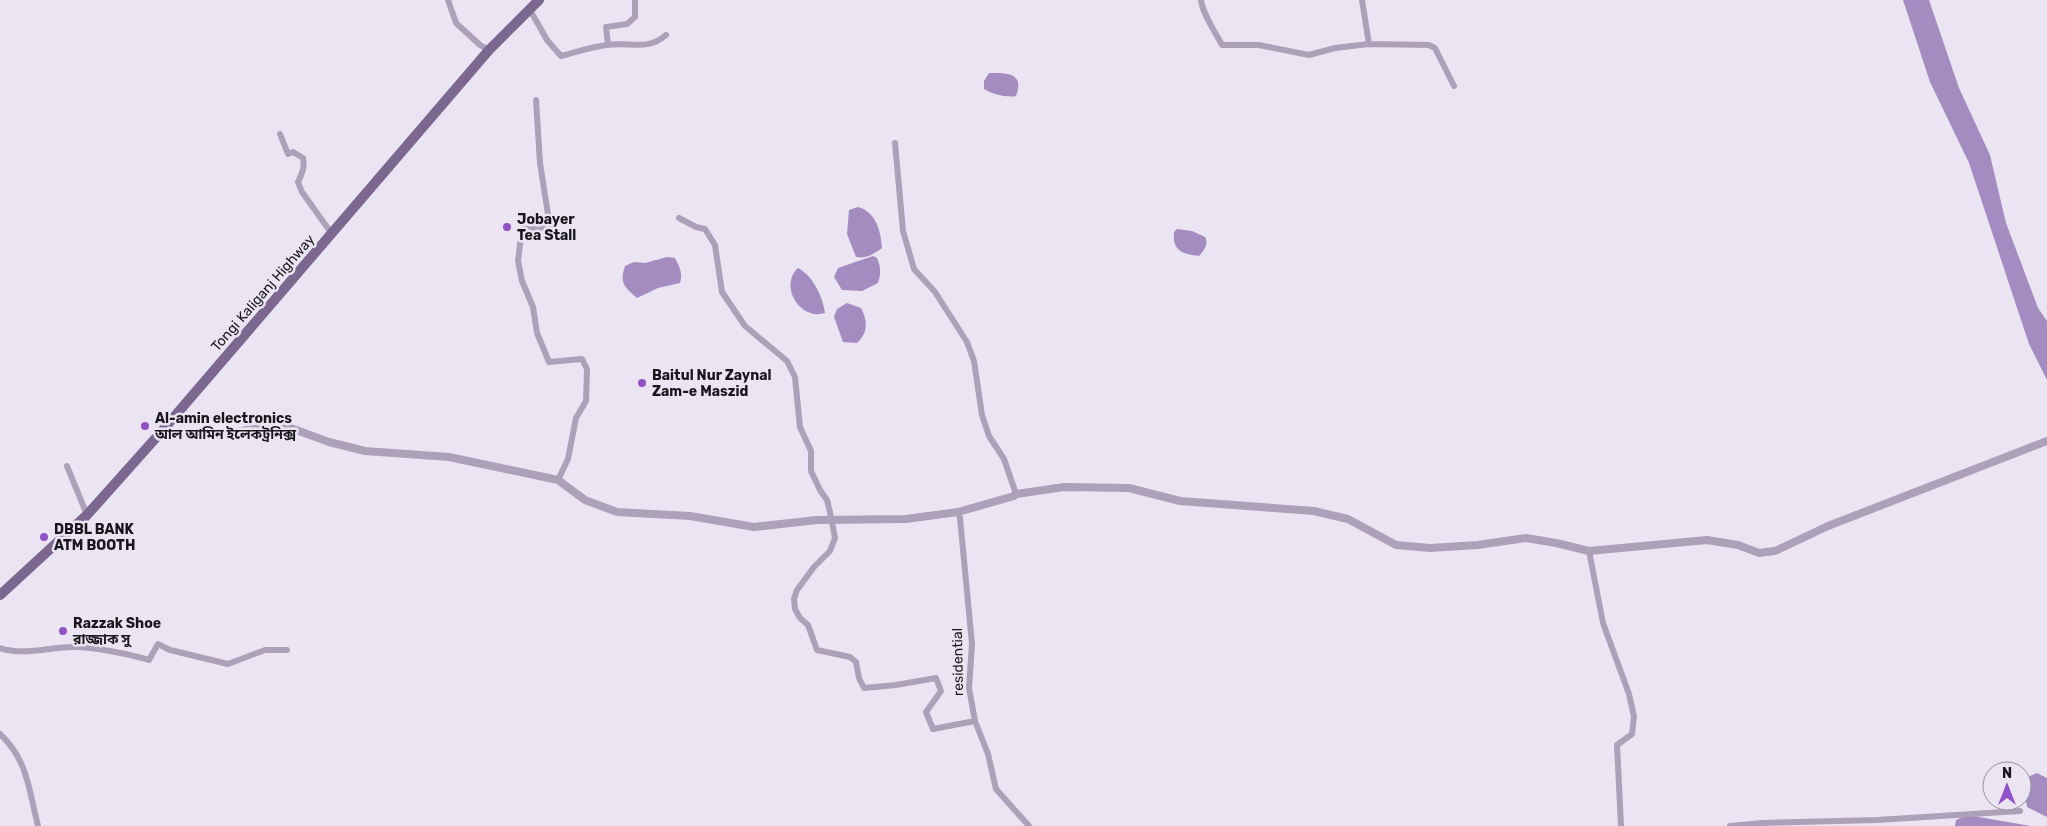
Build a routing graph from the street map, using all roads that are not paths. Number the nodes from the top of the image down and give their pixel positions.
1 (448, 0) edge
2 (539, 0) edge
3 (635, 0) edge
4 (1201, 0) edge
5 (1362, 0) edge
6 (530, 10) junction
7 (666, 35) dead end
8 (608, 44) junction
9 (1369, 44) junction
10 (489, 50) junction
11 (1454, 86) dead end
12 (536, 100) dead end
13 (280, 134) dead end
14 (895, 144) dead end
15 (679, 218) dead end
16 (332, 234) junction
17 (162, 431) junction
18 (2046, 441) edge
19 (67, 466) dead end
20 (558, 480) junction
21 (1016, 494) junction
22 (958, 512) junction
23 (87, 515) junction
24 (831, 521) junction
25 (1589, 551) junction
26 (0, 595) edge
27 (0, 648) edge
28 (287, 650) dead end
29 (975, 721) junction
30 (0, 734) edge
31 (2020, 811) dead end
32 (38, 826) edge
33 (1028, 826) edge
34 (1621, 826) edge
35 (1730, 826) edge

1 - 10 street
2 - 6 main road, Tongi Kaliganj Highway
3 - 8 street
4 - 9 street
5 - 9 street
6 - 8 street
6 - 10 main road, Tongi Kaliganj Highway
7 - 8 street
9 - 11 street
10 - 16 main road, Tongi Kaliganj Highway
12 - 20 street
13 - 16 street
14 - 21 street
15 - 24 street
16 - 17 main road, Tongi Kaliganj Highway
17 - 20 street
17 - 23 main road, Tongi Kaliganj Highway
18 - 25 street
19 - 23 street
20 - 24 street
21 - 22 street
21 - 25 street
22 - 24 street
22 - 29 street, residential
23 - 26 main road, Tongi Kaliganj Highway
24 - 29 street
25 - 34 street
27 - 28 street
29 - 33 street, residential
30 - 32 street
31 - 35 street

